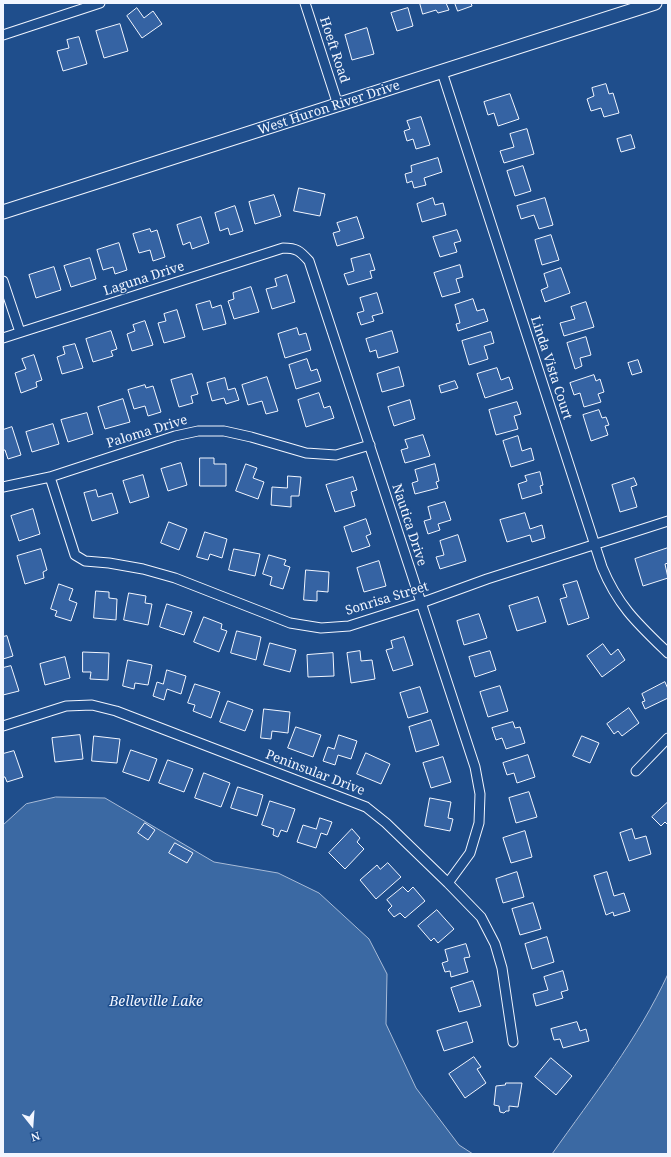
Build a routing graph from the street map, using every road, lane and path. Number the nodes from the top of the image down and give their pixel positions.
1 (100, 3) edge
2 (305, 3) edge
3 (655, 3) edge
4 (3, 35) edge
5 (442, 72) junction
6 (338, 105) junction
7 (3, 212) edge
8 (293, 248) joint
9 (3, 281) edge
10 (20, 332) junction
11 (3, 338) edge
12 (370, 445) junction
13 (50, 477) junction
14 (3, 487) edge
15 (668, 521) edge
16 (595, 544) junction
17 (421, 603) junction
18 (668, 654) edge
19 (3, 726) edge
20 (668, 738) edge
21 (636, 771) dead end
22 (448, 882) junction
23 (513, 1042) dead end

1 - 4 street
2 - 6 street, Hoeft Road
3 - 5 main road, West Huron River Drive
5 - 6 main road, West Huron River Drive
5 - 16 street, Linda Vista Court
6 - 7 main road, West Huron River Drive
8 - 10 street, Laguna Drive
8 - 12 street, Nautica Drive
9 - 10 street
10 - 11 street, Laguna Drive
12 - 13 street, Paloma Drive
12 - 17 street, Nautica Drive
13 - 14 street, Paloma Drive
13 - 17 street, Sonrisa Street
15 - 16 street, Sonrisa Street
16 - 17 street, Sonrisa Street
16 - 18 street, Linda Vista Court
17 - 22 street, Nautica Drive
19 - 22 street, Peninsular Drive
20 - 21 street
22 - 23 street, Peninsular Drive

